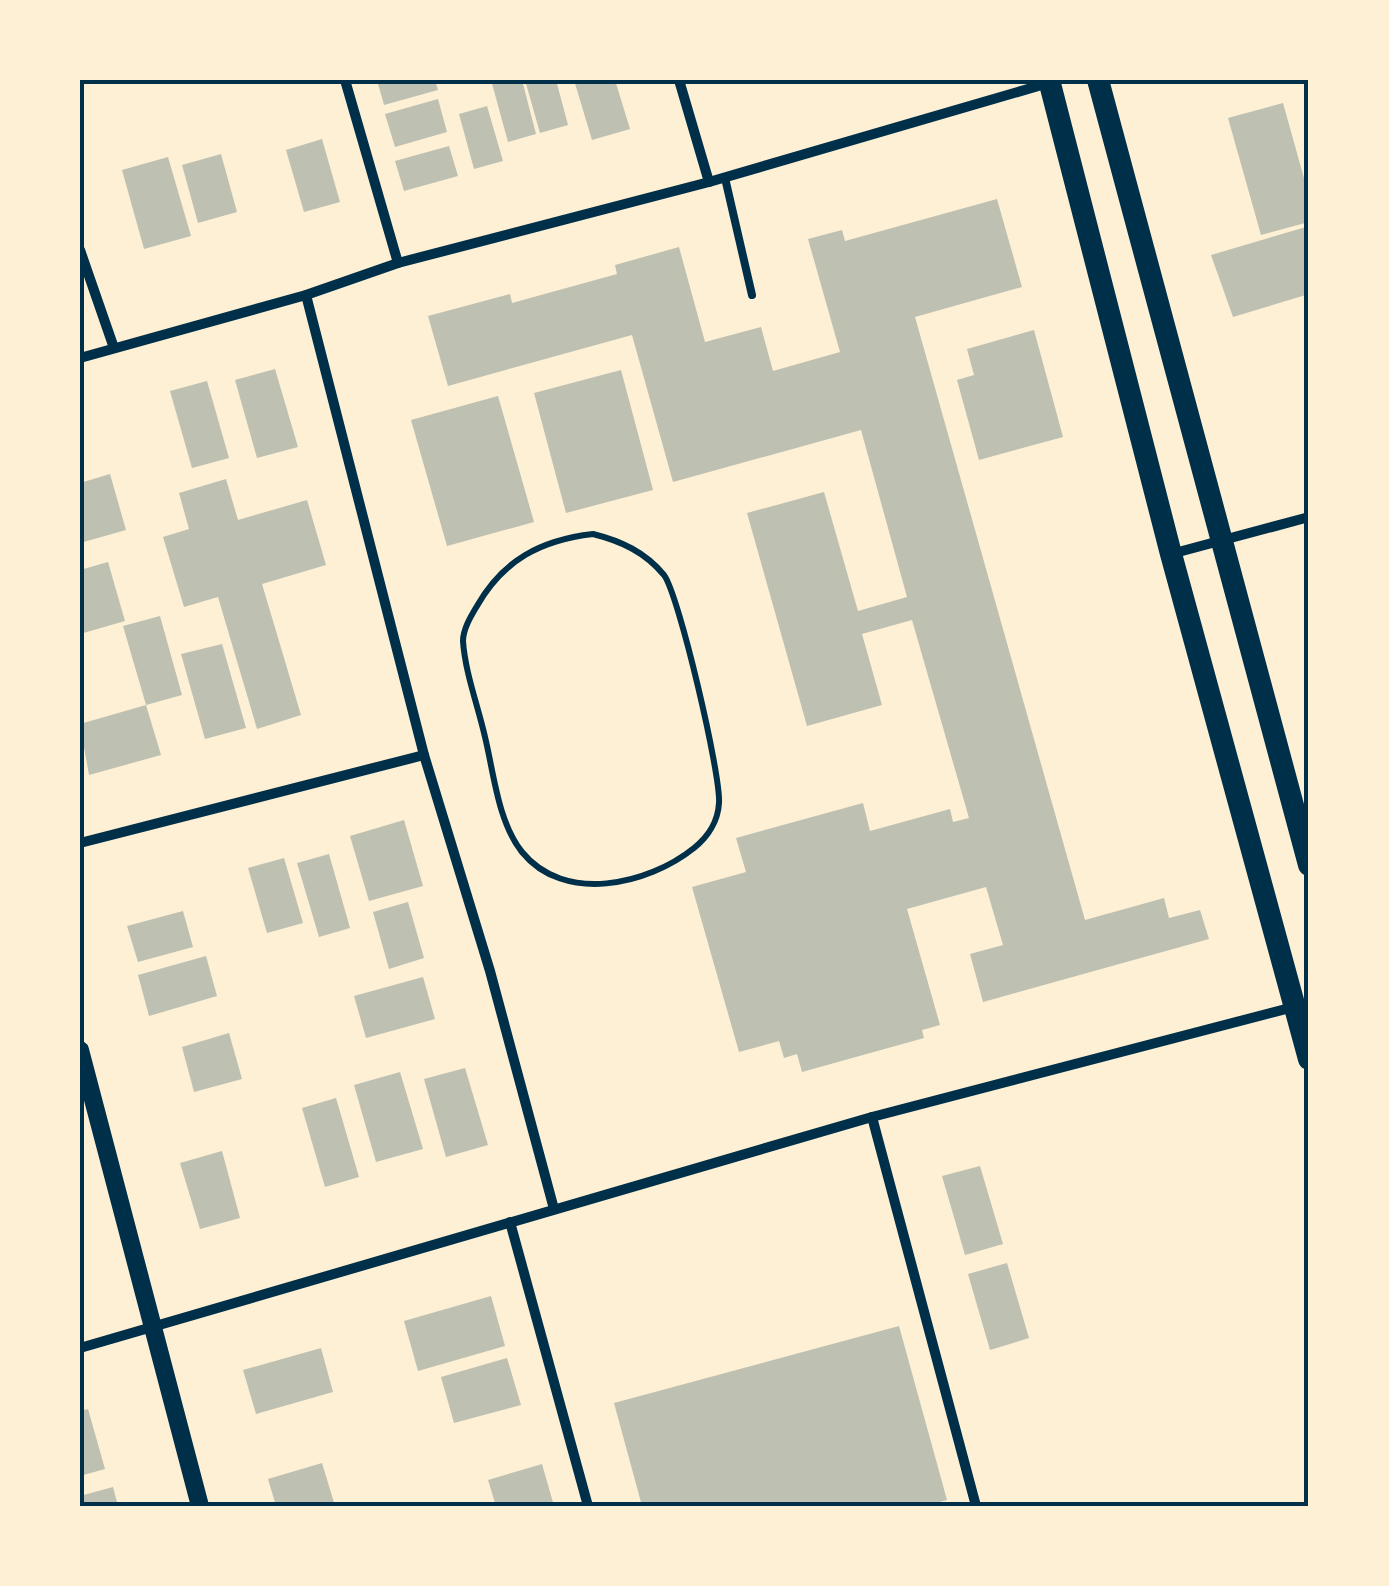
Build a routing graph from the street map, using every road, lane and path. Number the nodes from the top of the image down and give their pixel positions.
1 (346, 80) edge
2 (679, 80) edge
3 (1098, 80) edge
4 (1052, 81) edge
5 (724, 178) junction
6 (709, 182) junction
7 (80, 250) edge
8 (398, 263) junction
9 (306, 295) junction
10 (752, 295) dead end
11 (114, 348) junction
12 (80, 358) edge
13 (1309, 517) edge
14 (1219, 541) junction
15 (1171, 554) junction
16 (666, 577) joint
17 (424, 756) junction
18 (80, 844) edge
19 (1309, 865) edge
20 (1302, 1005) edge
21 (80, 1050) edge
22 (1309, 1059) edge
23 (872, 1117) junction
24 (554, 1209) junction
25 (510, 1222) junction
26 (152, 1327) junction
27 (80, 1348) edge
28 (200, 1506) edge
29 (588, 1506) edge
30 (976, 1506) edge

1 - 8 street
2 - 6 street
3 - 14 main road
4 - 5 street
4 - 15 main road
5 - 6 street
5 - 10 lane
6 - 8 street
7 - 11 street
8 - 9 street
9 - 11 street
9 - 17 street
11 - 12 street
13 - 14 street
14 - 15 street
14 - 19 main road
15 - 20 main road
16 - 16 path
17 - 18 street
17 - 24 street
20 - 22 main road
20 - 23 street
21 - 26 street
23 - 24 street
23 - 30 street
24 - 25 street
25 - 26 street
25 - 29 street
26 - 27 street
26 - 28 street

